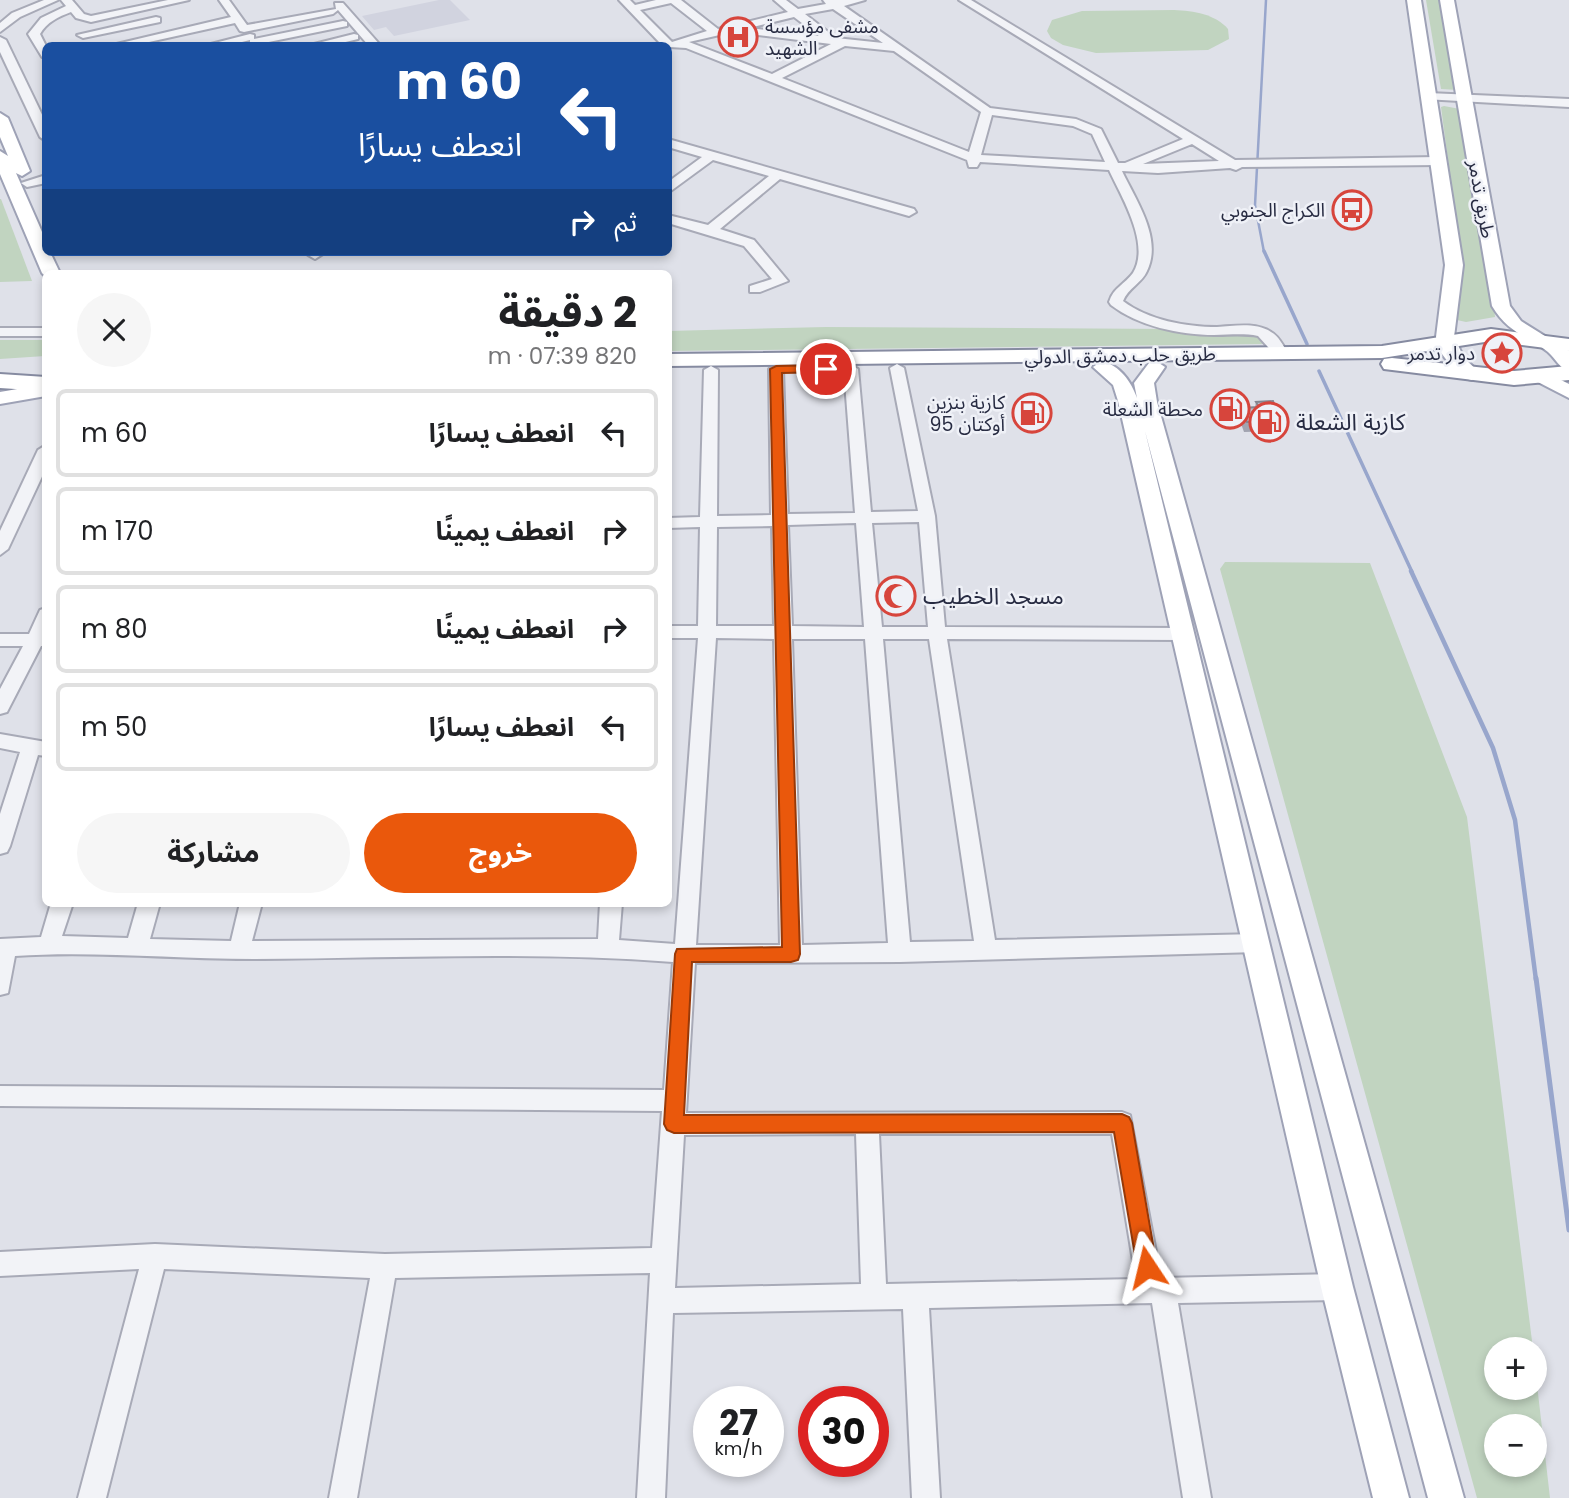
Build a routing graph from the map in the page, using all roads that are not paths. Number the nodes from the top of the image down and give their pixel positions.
1 (26, 0) edge
2 (53, 0) edge
3 (184, 0) edge
4 (224, 0) edge
5 (324, 0) edge
6 (624, 0) edge
7 (673, 0) edge
8 (779, 0) edge
9 (860, 0) edge
10 (964, 0) edge
11 (1414, 0) edge
12 (1447, 0) edge
13 (832, 3) edge
14 (69, 4) edge
15 (334, 5) edge
16 (149, 7) junction
17 (634, 8) junction
18 (0, 12) edge
19 (796, 13) junction
20 (84, 17) junction
21 (156, 20) junction
22 (856, 20) junction
23 (843, 23) dead end
24 (343, 24) junction
25 (830, 26) dead end
26 (0, 29) edge
27 (730, 29) junction
28 (817, 29) junction
29 (715, 32) junction
30 (248, 34) edge
31 (0, 40) edge
32 (84, 40) edge
33 (169, 40) edge
34 (358, 41) edge
35 (150, 42) edge
36 (221, 42) edge
37 (372, 42) edge
38 (665, 42) edge
39 (838, 42) junction
40 (672, 44) edge
41 (672, 45) edge
42 (672, 47) edge
43 (42, 48) edge
44 (895, 48) junction
45 (772, 79) junction
46 (1428, 97) junction
47 (1465, 101) junction
48 (1569, 103) edge
49 (987, 111) junction
50 (0, 118) edge
51 (42, 129) edge
52 (1192, 139) junction
53 (672, 144) edge
54 (712, 155) junction
55 (974, 161) junction
56 (1439, 164) junction
57 (1236, 167) junction
58 (1, 169) edge
59 (1120, 169) junction
60 (779, 174) junction
61 (42, 181) edge
62 (42, 186) edge
63 (672, 186) edge
64 (28, 187) junction
65 (909, 212) dead end
66 (42, 220) edge
67 (672, 220) edge
68 (710, 230) junction
69 (42, 254) edge
70 (755, 289) dead end
71 (1445, 331) junction
72 (0, 332) edge
73 (42, 332) edge
74 (1544, 340) junction
75 (1569, 345) edge
76 (1281, 353) junction
77 (672, 360) edge
78 (42, 364) edge
79 (1569, 365) edge
80 (0, 366) edge
81 (1156, 366) junction
82 (1102, 367) junction
83 (897, 368) junction
84 (776, 369) junction
85 (850, 369) junction
86 (711, 370) junction
87 (672, 371) edge
88 (1569, 373) edge
89 (1472, 374) junction
90 (1541, 376) junction
91 (0, 381) edge
92 (42, 384) edge
93 (42, 391) edge
94 (1569, 392) edge
95 (0, 398) edge
96 (42, 459) edge
97 (863, 516) junction
98 (927, 516) junction
99 (780, 519) junction
100 (708, 521) junction
101 (672, 523) edge
102 (0, 549) edge
103 (783, 631) junction
104 (873, 631) junction
105 (672, 632) edge
106 (937, 632) junction
107 (707, 633) junction
108 (1182, 634) junction
109 (0, 640) edge
110 (40, 640) edge
111 (0, 707) edge
112 (0, 741) edge
113 (38, 748) edge
114 (0, 846) edge
115 (61, 907) edge
116 (148, 907) edge
117 (250, 907) edge
118 (611, 907) edge
119 (1258, 943) junction
120 (49, 945) junction
121 (137, 946) junction
122 (2, 948) edge
123 (608, 948) junction
124 (239, 950) junction
125 (986, 951) junction
126 (900, 953) junction
127 (684, 954) junction
128 (791, 954) junction
129 (0, 986) edge
130 (0, 1096) edge
131 (675, 1113) junction
132 (867, 1124) junction
133 (155, 1256) junction
134 (664, 1260) junction
135 (0, 1264) edge
136 (386, 1266) junction
137 (1337, 1287) junction
138 (1157, 1291) junction
139 (915, 1296) junction
140 (874, 1297) junction
141 (661, 1301) junction
142 (92, 1498) edge
143 (343, 1498) edge
144 (651, 1498) edge
145 (926, 1498) edge
146 (1197, 1498) edge
147 (1391, 1498) edge
148 (1446, 1498) edge

1 - 18 street
2 - 26 street
3 - 16 street
4 - 30 street
5 - 15 street
6 - 17 street
7 - 17 street
7 - 29 street
8 - 19 street
9 - 13 street
10 - 52 street
11 - 46 main road, طريق تدمر
12 - 47 main road, طريق تدمر
13 - 19 street
13 - 22 street
14 - 20 street
14 - 43 street
15 - 24 street
15 - 30 street
15 - 37 street
16 - 20 street
16 - 21 street
17 - 38 street
19 - 27 street
19 - 28 street
20 - 32 street
21 - 32 street
21 - 33 street
22 - 23 street
22 - 44 street
24 - 30 street
24 - 34 street
25 - 28 street
27 - 29 street
27 - 39 street
28 - 39 street
29 - 40 street
30 - 33 street
30 - 36 street
31 - 51 street
33 - 35 street
39 - 44 street
39 - 45 street
41 - 45 street
42 - 55 street
44 - 49 street
45 - 55 street
46 - 47 street
46 - 56 main road, طريق تدمر
47 - 48 street
47 - 74 main road, طريق تدمر
49 - 55 street
49 - 59 street
50 - 64 main road
52 - 57 street
52 - 59 street
53 - 54 street
54 - 60 street
54 - 63 street
55 - 59 street
56 - 57 street
56 - 71 main road, طريق تدمر
57 - 59 street
58 - 69 main road
59 - 76 street
60 - 65 street
60 - 68 street
61 - 64 street
62 - 64 street
64 - 66 main road
67 - 68 street
68 - 70 street
71 - 74 highway, طريق حلب دمشق الدولي
71 - 76 highway, طريق حلب دمشق الدولي
71 - 89 main road
72 - 73 street
74 - 75 highway, طريق حلب دمشق الدولي
74 - 79 main road, طريق تدمر
76 - 77 highway, طريق حلب دمشق الدولي
78 - 80 highway
81 - 82 highway, طريق حلب دمشق الدولي
81 - 89 highway, طريق حلب دمشق الدولي
81 - 148 main road
82 - 83 highway, طريق حلب دمشق الدولي
82 - 108 main road
83 - 85 highway, طريق حلب دمشق الدولي
83 - 98 street
84 - 85 highway, طريق حلب دمشق الدولي
84 - 86 highway, طريق حلب دمشق الدولي
84 - 99 street
85 - 97 street
86 - 87 highway, طريق حلب دمشق الدولي
86 - 100 street
88 - 90 highway, طريق حلب دمشق الدولي
89 - 90 highway, طريق حلب دمشق الدولي
90 - 94 main road
91 - 92 highway
93 - 95 main road
96 - 102 street
97 - 98 street
97 - 99 street
97 - 104 street
98 - 106 street
99 - 100 street
99 - 103 street
100 - 101 street
100 - 107 street
103 - 104 street
103 - 107 street
103 - 128 street
104 - 106 street
104 - 126 street
105 - 107 street
106 - 108 street
106 - 125 street
107 - 127 street
108 - 119 main road
109 - 110 street
110 - 111 street
112 - 113 street
113 - 114 street
115 - 120 street
116 - 121 street
117 - 124 street
118 - 123 street
119 - 125 street
119 - 137 main road
120 - 121 street
120 - 122 street
121 - 124 street
122 - 129 street
123 - 124 street
123 - 127 street
125 - 126 street
126 - 128 street
127 - 128 street
127 - 131 street
130 - 131 street
131 - 132 street
131 - 134 street
132 - 138 street
132 - 140 street
133 - 135 street
133 - 136 street
133 - 142 street
134 - 136 street
134 - 141 street
136 - 143 street
137 - 138 street
137 - 147 main road
138 - 139 street
138 - 146 street
139 - 140 street
139 - 145 street
140 - 141 street
141 - 144 street

